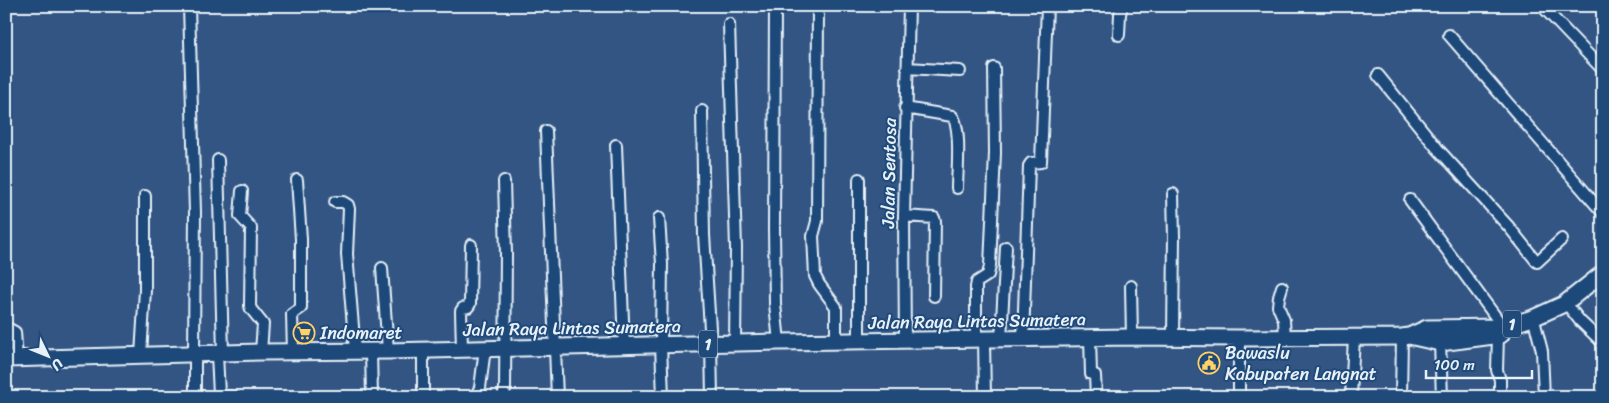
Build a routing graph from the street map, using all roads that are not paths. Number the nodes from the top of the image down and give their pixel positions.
1 (189, 6) edge
2 (775, 6) edge
3 (818, 6) edge
4 (909, 6) edge
5 (1047, 6) edge
6 (1122, 6) edge
7 (1542, 6) edge
8 (729, 24) dead end
9 (1119, 35) dead end
10 (1449, 35) dead end
11 (907, 68) junction
12 (994, 68) dead end
13 (1603, 70) edge
14 (960, 71) dead end
15 (1378, 75) dead end
16 (906, 108) junction
17 (702, 112) dead end
18 (546, 131) dead end
19 (616, 144) dead end
20 (218, 160) dead end
21 (860, 179) dead end
22 (297, 180) dead end
23 (504, 181) dead end
24 (957, 188) dead end
25 (242, 191) dead end
26 (1173, 194) dead end
27 (145, 196) dead end
28 (1410, 200) dead end
29 (335, 202) dead end
30 (1603, 213) edge
31 (904, 216) junction
32 (659, 218) dead end
33 (1562, 238) dead end
34 (471, 246) dead end
35 (1006, 247) dead end
36 (382, 268) dead end
37 (1603, 273) edge
38 (1603, 283) edge
39 (1131, 286) dead end
40 (1282, 287) dead end
41 (934, 296) dead end
42 (1569, 307) junction
43 (1535, 324) junction
44 (6, 327) edge
45 (1500, 331) junction
46 (1406, 336) junction
47 (1132, 337) junction
48 (1173, 337) junction
49 (1354, 337) junction
50 (1090, 338) junction
51 (1239, 338) junction
52 (1285, 338) junction
53 (1023, 339) junction
54 (980, 340) junction
55 (1001, 340) junction
56 (905, 341) junction
57 (779, 342) junction
58 (836, 342) junction
59 (859, 342) junction
60 (1440, 343) junction
61 (1603, 343) edge
62 (711, 344) junction
63 (735, 344) junction
64 (624, 345) junction
65 (661, 345) junction
66 (555, 346) junction
67 (484, 348) junction
68 (505, 348) junction
69 (462, 349) junction
70 (424, 350) junction
71 (355, 351) junction
72 (371, 351) junction
73 (388, 351) junction
74 (262, 352) junction
75 (292, 352) junction
76 (220, 353) junction
77 (141, 354) junction
78 (194, 354) junction
79 (11, 359) edge
80 (195, 397) edge
81 (235, 397) edge
82 (372, 397) edge
83 (423, 397) edge
84 (475, 397) edge
85 (503, 397) edge
86 (557, 397) edge
87 (663, 397) edge
88 (712, 397) edge
89 (985, 397) edge
90 (1096, 397) edge
91 (1239, 397) edge
92 (1352, 397) edge
93 (1401, 397) edge
94 (1442, 397) edge
95 (1500, 397) edge
96 (1544, 397) edge

1 - 78 street
2 - 57 street
3 - 58 street
4 - 11 street, Jalan Sentosa
5 - 53 street
6 - 9 street
7 - 13 street
8 - 63 street
10 - 30 street
11 - 14 street
11 - 16 street, Jalan Sentosa
12 - 54 street
15 - 33 street
16 - 24 street
16 - 31 street, Jalan Sentosa
17 - 62 street
18 - 66 street
19 - 64 street
20 - 76 street
21 - 59 street
22 - 75 street
23 - 68 street
25 - 74 street
26 - 48 street
27 - 77 street
28 - 45 street
29 - 71 street
31 - 41 street
31 - 56 street, Jalan Sentosa
32 - 65 street
34 - 69 street
35 - 55 street
36 - 73 street
37 - 45 highway, Jalan Raya Lintas Sumatera / 1
38 - 42 highway, Jalan Raya Lintas Sumatera / 1
39 - 47 street
40 - 52 street
42 - 43 highway, Jalan Raya Lintas Sumatera / 1
42 - 61 street
43 - 45 highway, Jalan Raya Lintas Sumatera / 1
43 - 96 street
44 - 79 street
45 - 46 highway, Jalan Raya Lintas Sumatera / 1
45 - 60 highway, Jalan Raya Lintas Sumatera / 1
45 - 95 street
46 - 49 highway, Jalan Raya Lintas Sumatera / 1
46 - 60 highway, Jalan Raya Lintas Sumatera / 1
46 - 93 street
47 - 48 highway, Jalan Raya Lintas Sumatera / 1
47 - 50 highway, Jalan Raya Lintas Sumatera / 1
48 - 51 highway, Jalan Raya Lintas Sumatera / 1
49 - 52 highway, Jalan Raya Lintas Sumatera / 1
49 - 92 street
50 - 53 highway, Jalan Raya Lintas Sumatera / 1
50 - 90 street
51 - 52 highway, Jalan Raya Lintas Sumatera / 1
51 - 91 street
53 - 55 highway, Jalan Raya Lintas Sumatera / 1
54 - 55 highway, Jalan Raya Lintas Sumatera / 1
54 - 56 highway, Jalan Raya Lintas Sumatera / 1
54 - 89 street
56 - 59 highway, Jalan Raya Lintas Sumatera / 1
57 - 58 highway, Jalan Raya Lintas Sumatera / 1
57 - 63 highway, Jalan Raya Lintas Sumatera / 1
58 - 59 highway, Jalan Raya Lintas Sumatera / 1
60 - 94 street
62 - 63 highway, Jalan Raya Lintas Sumatera / 1
62 - 65 highway, Jalan Raya Lintas Sumatera / 1
62 - 88 street
64 - 65 highway, Jalan Raya Lintas Sumatera / 1
64 - 66 highway, Jalan Raya Lintas Sumatera / 1
65 - 87 street
66 - 68 highway, Jalan Raya Lintas Sumatera / 1
66 - 86 street
67 - 68 highway, Jalan Raya Lintas Sumatera / 1
67 - 69 highway, Jalan Raya Lintas Sumatera / 1
67 - 84 street
68 - 85 street
69 - 70 highway, Jalan Raya Lintas Sumatera / 1
70 - 73 highway, Jalan Raya Lintas Sumatera / 1
70 - 83 street
71 - 72 highway, Jalan Raya Lintas Sumatera / 1
71 - 75 highway, Jalan Raya Lintas Sumatera / 1
72 - 73 highway, Jalan Raya Lintas Sumatera / 1
72 - 82 street
74 - 75 highway, Jalan Raya Lintas Sumatera / 1
74 - 76 highway, Jalan Raya Lintas Sumatera / 1
76 - 78 highway, Jalan Raya Lintas Sumatera / 1
76 - 81 street
77 - 78 highway, Jalan Raya Lintas Sumatera / 1
77 - 79 highway, Jalan Raya Lintas Sumatera / 1
78 - 80 street

